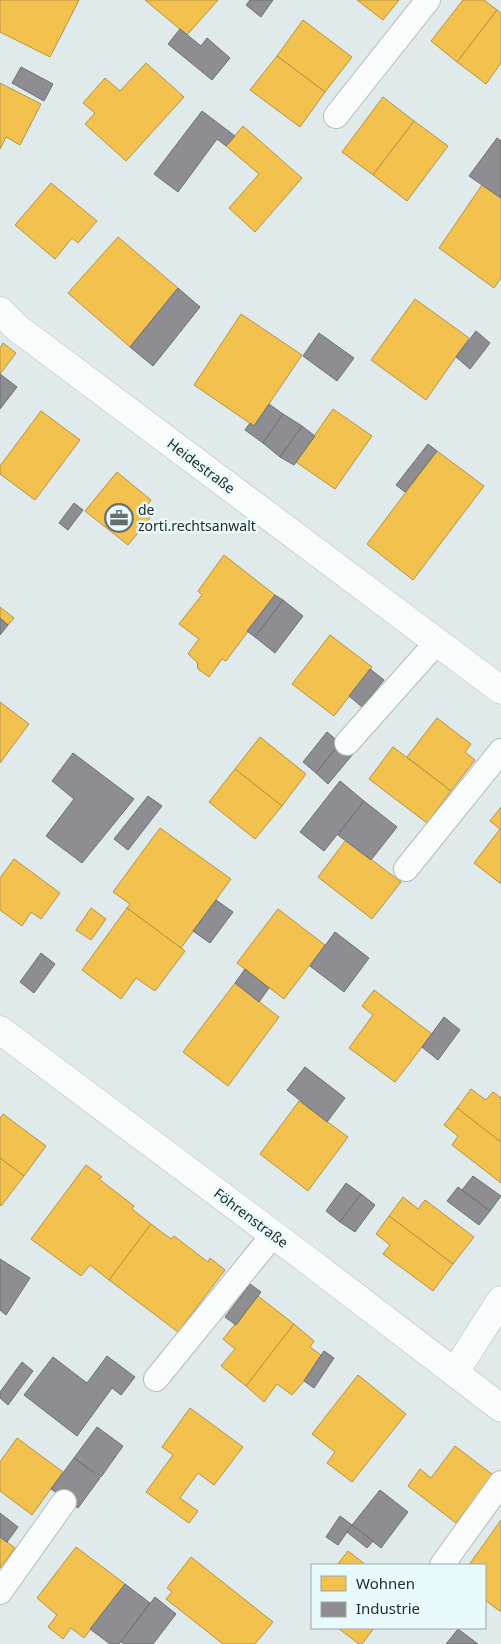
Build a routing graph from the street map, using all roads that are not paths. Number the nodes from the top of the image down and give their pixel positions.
1 (428, 0) edge
2 (336, 116) dead end
3 (0, 311) edge
4 (437, 642) junction
5 (501, 690) edge
6 (347, 743) dead end
7 (501, 751) edge
8 (406, 869) dead end
9 (0, 1030) edge
10 (273, 1235) junction
11 (501, 1300) edge
12 (455, 1372) junction
13 (156, 1379) dead end
14 (501, 1408) edge
15 (501, 1483) edge
16 (64, 1502) dead end
17 (443, 1564) edge
18 (0, 1592) edge

1 - 2 lane
3 - 4 street, Heidestraße
4 - 5 street, Heidestraße
4 - 6 lane
7 - 8 lane
9 - 10 street, Föhrenstraße
10 - 12 street, Föhrenstraße
10 - 13 lane
11 - 12 street
12 - 14 street, Föhrenstraße
15 - 17 lane
16 - 18 lane

